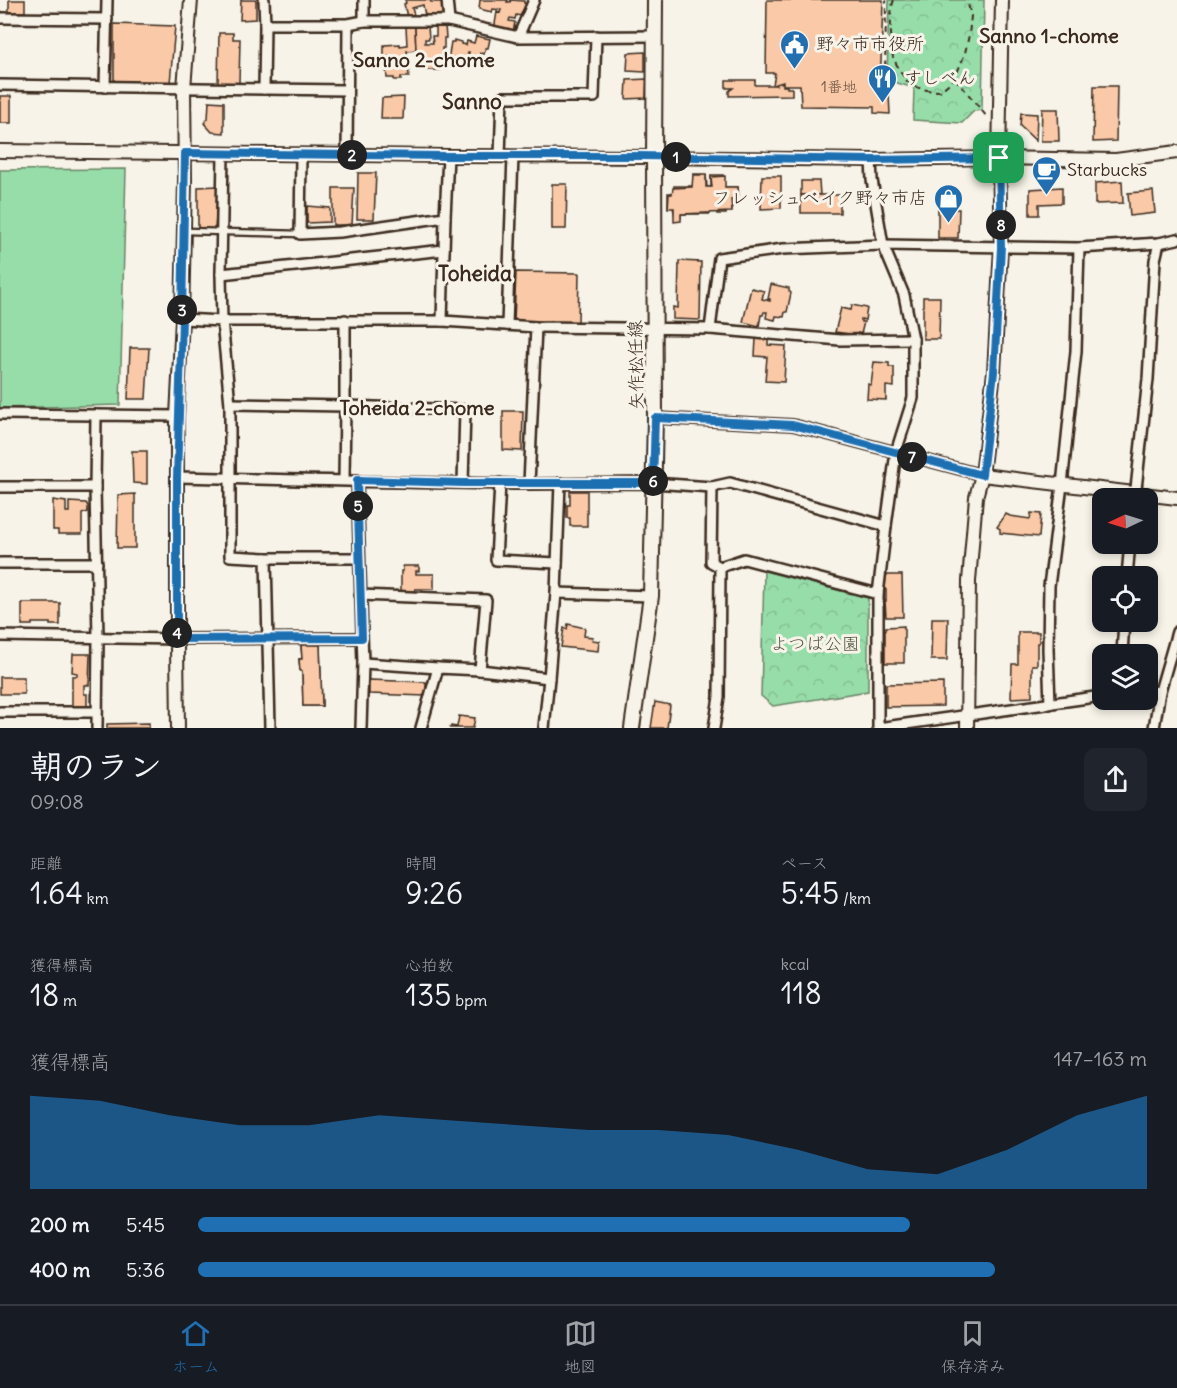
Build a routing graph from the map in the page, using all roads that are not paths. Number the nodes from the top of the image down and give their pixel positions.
1 (107, 0) edge
2 (191, 0) edge
3 (264, 0) edge
4 (364, 0) edge
5 (447, 0) edge
6 (534, 0) edge
7 (655, 0) edge
8 (1002, 0) edge
9 (0, 18) edge
10 (107, 19) junction
11 (364, 21) junction
12 (449, 21) junction
13 (265, 24) junction
14 (348, 24) junction
15 (596, 36) junction
16 (655, 36) junction
17 (518, 37) junction
18 (0, 85) edge
19 (105, 87) junction
20 (184, 88) junction
21 (264, 89) junction
22 (347, 90) junction
23 (0, 151) edge
24 (1177, 152) edge
25 (185, 153) junction
26 (223, 153) junction
27 (301, 154) junction
28 (347, 155) junction
29 (447, 156) junction
30 (500, 156) junction
31 (513, 156) junction
32 (654, 157) junction
33 (999, 158) junction
34 (872, 160) junction
35 (445, 218) junction
36 (184, 231) junction
37 (222, 233) junction
38 (300, 234) junction
39 (1177, 239) edge
40 (1159, 243) junction
41 (883, 244) junction
42 (1001, 247) junction
43 (1079, 248) junction
44 (444, 250) junction
45 (221, 274) junction
46 (182, 319) junction
47 (345, 320) junction
48 (222, 321) junction
49 (442, 321) junction
50 (507, 325) junction
51 (536, 327) junction
52 (654, 328) junction
53 (710, 329) junction
54 (913, 339) junction
55 (230, 404) junction
56 (345, 406) junction
57 (0, 414) edge
58 (96, 415) junction
59 (177, 416) junction
60 (655, 418) junction
61 (896, 452) junction
62 (982, 475) junction
63 (177, 477) junction
64 (229, 478) junction
65 (345, 480) junction
66 (357, 480) junction
67 (463, 483) junction
68 (500, 483) junction
69 (560, 483) junction
70 (653, 483) junction
71 (530, 484) junction
72 (1062, 485) junction
73 (0, 487) edge
74 (95, 487) junction
75 (712, 487) junction
76 (1136, 488) edge
77 (1092, 490) edge
78 (1158, 497) edge
79 (1177, 498) edge
80 (886, 526) junction
81 (266, 558) junction
82 (359, 558) junction
83 (557, 562) junction
84 (0, 563) edge
85 (97, 563) junction
86 (720, 567) junction
87 (556, 593) junction
88 (878, 594) junction
89 (360, 595) junction
90 (651, 597) junction
91 (1177, 632) edge
92 (0, 636) edge
93 (98, 638) junction
94 (362, 638) junction
95 (177, 639) junction
96 (268, 639) junction
97 (363, 663) junction
98 (438, 668) junction
99 (480, 670) junction
100 (549, 678) junction
101 (1160, 691) joint
102 (1092, 698) edge
103 (1050, 704) junction
104 (0, 712) edge
105 (97, 712) junction
106 (967, 722) edge
107 (97, 728) edge
108 (178, 728) edge
109 (270, 728) edge
110 (361, 728) edge
111 (421, 728) edge
112 (544, 728) edge
113 (632, 728) edge
114 (714, 728) edge
115 (878, 728) edge
116 (1154, 728) edge

1 - 10 street
2 - 20 street
3 - 13 street
4 - 11 street
5 - 12 street
6 - 17 street
7 - 16 main road, 矢作松任線
8 - 33 street
9 - 10 street
10 - 19 street
11 - 12 street
11 - 14 street
12 - 17 street
13 - 14 street
13 - 21 street
14 - 22 street
15 - 16 street
15 - 17 street
15 - 30 street
16 - 32 main road, 矢作松任線
18 - 19 street
19 - 20 street
20 - 21 street
20 - 25 street
21 - 22 street
22 - 28 street
23 - 25 street
24 - 33 street
25 - 26 street
25 - 36 street
26 - 27 street
26 - 37 street
27 - 28 street
27 - 38 street
28 - 29 street
29 - 30 street
29 - 35 street
30 - 31 street
31 - 32 street
31 - 50 street
32 - 34 street
32 - 52 main road, 矢作松任線
33 - 34 street
33 - 42 street
34 - 41 street
35 - 38 street
35 - 44 street
36 - 37 lane
36 - 46 street
37 - 38 lane
37 - 45 street
39 - 40 street
40 - 43 street
40 - 76 street
41 - 42 street
41 - 53 street
41 - 54 street
42 - 43 street
42 - 62 street
43 - 72 street
44 - 45 street
44 - 49 street
45 - 48 street
46 - 48 street
46 - 59 street
47 - 48 street
47 - 49 street
47 - 56 street
48 - 55 street
49 - 50 street
50 - 51 street
51 - 52 street
51 - 71 street
52 - 53 street
52 - 60 main road, 矢作松任線
53 - 54 street
54 - 61 street
55 - 56 street
55 - 64 street
56 - 65 street
56 - 67 street
57 - 58 street
58 - 59 street
58 - 74 street
59 - 63 street
60 - 61 street
60 - 70 main road, 矢作松任線
61 - 62 street
61 - 80 street
62 - 72 street
62 - 106 street
63 - 64 street
63 - 95 street
64 - 65 street
64 - 81 street
65 - 66 street
66 - 67 street
66 - 82 street
67 - 68 street
68 - 71 street
68 - 83 street
69 - 70 street
69 - 71 street
69 - 83 street
70 - 75 street
70 - 90 main road, 矢作松任線
72 - 77 street
72 - 103 street
73 - 74 street
74 - 85 street
75 - 80 street
75 - 86 street
78 - 79 street
80 - 88 street
81 - 82 street
81 - 96 street
82 - 89 street
83 - 87 street
84 - 85 street
85 - 93 street
86 - 88 street
86 - 114 street
87 - 90 street
87 - 100 street
88 - 115 street
89 - 94 street
89 - 99 street
90 - 113 main road, 矢作松任線
91 - 101 street
92 - 93 street
93 - 95 street
93 - 105 street
94 - 96 street
94 - 97 street
95 - 96 street
95 - 108 street
96 - 109 street
97 - 98 street
97 - 110 street
98 - 99 street
98 - 111 street
99 - 100 street
100 - 112 street
101 - 116 street
102 - 103 street
103 - 106 street
104 - 105 street
105 - 107 street
106 - 115 street

